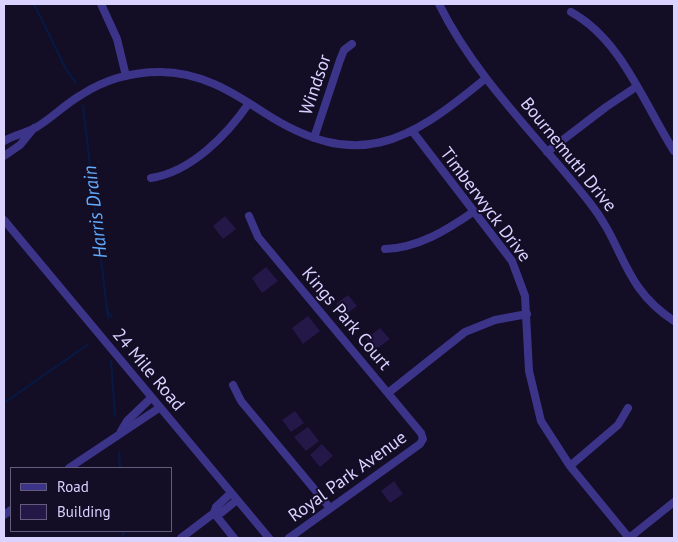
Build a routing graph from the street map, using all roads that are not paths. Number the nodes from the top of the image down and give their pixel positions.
1 (101, 4) edge
2 (439, 4) edge
3 (571, 12) dead end
4 (352, 44) dead end
5 (126, 76) junction
6 (486, 78) junction
7 (636, 87) junction
8 (249, 102) junction
9 (34, 128) junction
10 (413, 132) junction
11 (314, 138) junction
12 (4, 141) edge
13 (673, 148) edge
14 (547, 152) junction
15 (4, 156) edge
16 (151, 178) dead end
17 (473, 212) junction
18 (249, 216) dead end
19 (4, 220) edge
20 (385, 249) dead end
21 (527, 314) junction
22 (674, 322) edge
23 (233, 384) dead end
24 (388, 393) junction
25 (151, 398) junction
26 (159, 408) junction
27 (628, 408) dead end
28 (120, 433) junction
29 (423, 439) joint
30 (570, 466) junction
31 (70, 467) edge
32 (231, 493) junction
33 (237, 500) junction
34 (674, 502) edge
35 (330, 508) junction
36 (214, 513) junction
37 (182, 538) edge
38 (234, 538) edge
39 (269, 538) edge
40 (288, 538) edge
41 (629, 538) edge

1 - 5 street
2 - 6 street, Bournemuth Drive
3 - 7 street
4 - 11 street, Windsor
5 - 8 street
5 - 9 street
6 - 10 street
6 - 14 street, Bournemuth Drive
7 - 13 street
7 - 14 street
8 - 11 street
8 - 16 street
9 - 12 street
9 - 15 street
10 - 11 street
10 - 17 street, Timberwyck Drive
14 - 22 street, Bournemuth Drive
17 - 20 street
17 - 21 street, Timberwyck Drive
18 - 24 street, Kings Park Court
19 - 25 street, 24 Mile Road
21 - 24 street
21 - 30 street, Timberwyck Drive
23 - 35 street
24 - 29 street, Kings Park Court
25 - 26 street, 24 Mile Road
25 - 28 street
26 - 28 street
26 - 32 street, 24 Mile Road
27 - 30 street
28 - 31 street
29 - 35 street, Royal Park Avenue
30 - 41 street, Timberwyck Drive
32 - 33 street, 24 Mile Road
32 - 36 street
33 - 36 street
33 - 39 street, 24 Mile Road
34 - 41 street
35 - 40 street, Royal Park Avenue
36 - 37 street
36 - 38 street

